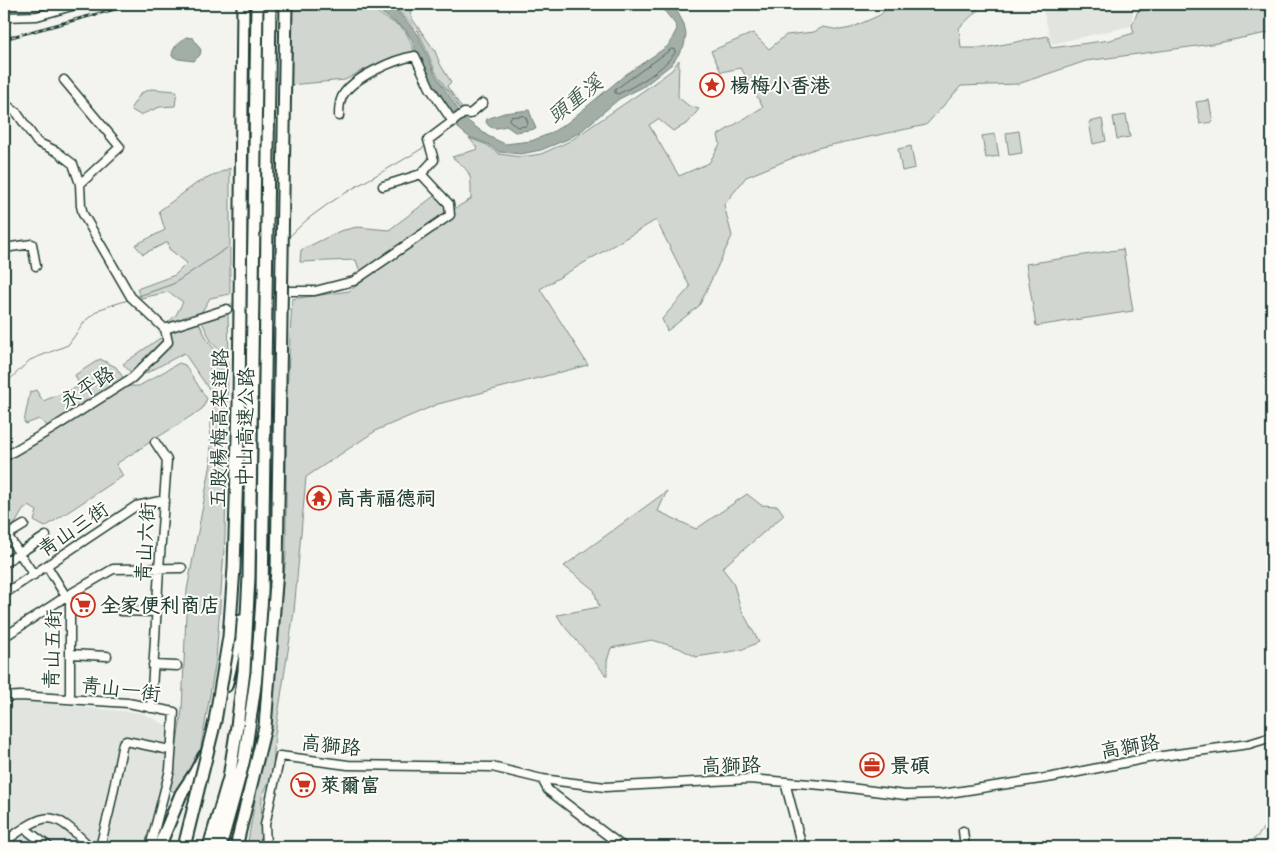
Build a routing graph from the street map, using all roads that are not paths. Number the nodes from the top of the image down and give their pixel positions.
1 (79, 4) edge
2 (242, 4) edge
3 (257, 4) edge
4 (270, 4) edge
5 (286, 4) edge
6 (4, 18) edge
7 (64, 80) dead end
8 (4, 103) edge
9 (482, 103) dead end
10 (339, 116) dead end
11 (457, 119) junction
12 (421, 174) junction
13 (80, 184) junction
14 (383, 186) dead end
15 (4, 248) edge
16 (36, 266) dead end
17 (286, 291) tunnel mouth
18 (226, 309) tunnel mouth
19 (165, 329) junction
20 (154, 442) dead end
21 (4, 457) edge
22 (164, 500) junction
23 (24, 525) dead end
24 (5, 536) edge
25 (46, 536) dead end
26 (19, 553) junction
27 (4, 563) edge
28 (47, 566) junction
29 (182, 568) dead end
30 (159, 569) junction
31 (34, 575) junction
32 (249, 577) junction
33 (4, 594) edge
34 (65, 597) junction
35 (121, 611) dead end
36 (156, 612) junction
37 (4, 636) edge
38 (70, 654) junction
39 (107, 656) dead end
40 (154, 665) junction
41 (177, 666) dead end
42 (4, 697) edge
43 (68, 699) junction
44 (151, 708) junction
45 (1272, 737) edge
46 (170, 750) junction
47 (244, 761) junction
48 (542, 778) junction
49 (785, 782) junction
50 (24, 828) junction
51 (963, 832) dead end
52 (4, 842) edge
53 (165, 842) edge
54 (49, 847) edge
55 (90, 847) edge
56 (100, 847) edge
57 (150, 847) edge
58 (159, 847) edge
59 (184, 847) edge
60 (209, 847) edge
61 (220, 847) edge
62 (236, 847) edge
63 (241, 847) edge
64 (266, 847) edge
65 (623, 847) edge
66 (802, 847) edge
67 (965, 847) edge

1 - 6 street
2 - 59 highway, 五股楊梅高架道路, bridge
3 - 32 highway, 中山高速公路
4 - 47 highway, 中山高速公路
5 - 62 highway, bridge
7 - 13 street
8 - 13 street
9 - 11 street
10 - 11 street
11 - 12 street
12 - 14 street
12 - 17 street
13 - 19 street
15 - 16 street
18 - 19 street
19 - 21 street, 永平路
20 - 22 street, 青山六街
22 - 28 street, 青山三街
22 - 30 street, 青山六街
23 - 24 street
24 - 26 street
25 - 26 street
26 - 27 street
26 - 31 street
28 - 31 street, 青山三街
28 - 34 street, 青山五街
29 - 30 street
30 - 34 street
30 - 36 street, 青山六街
31 - 33 street, 青山三街
32 - 53 highway
32 - 60 highway, 中山高速公路
34 - 37 street
34 - 38 street, 青山五街
34 - 43 street, 青山五街
35 - 36 street
36 - 40 street, 青山六街
38 - 39 street
38 - 43 street, 青山五街
40 - 41 street
40 - 44 street, 青山六街
42 - 43 street, 青山一街
43 - 44 street, 青山一街
44 - 46 street, 青山一街
45 - 49 street, 高獅路
46 - 56 street
46 - 57 street
47 - 61 highway, 中山高速公路
47 - 63 highway
48 - 49 street, 高獅路
48 - 64 street, 高獅路
48 - 65 street
49 - 66 street
50 - 52 street
50 - 54 street
50 - 55 street
51 - 67 street
53 - 58 highway

